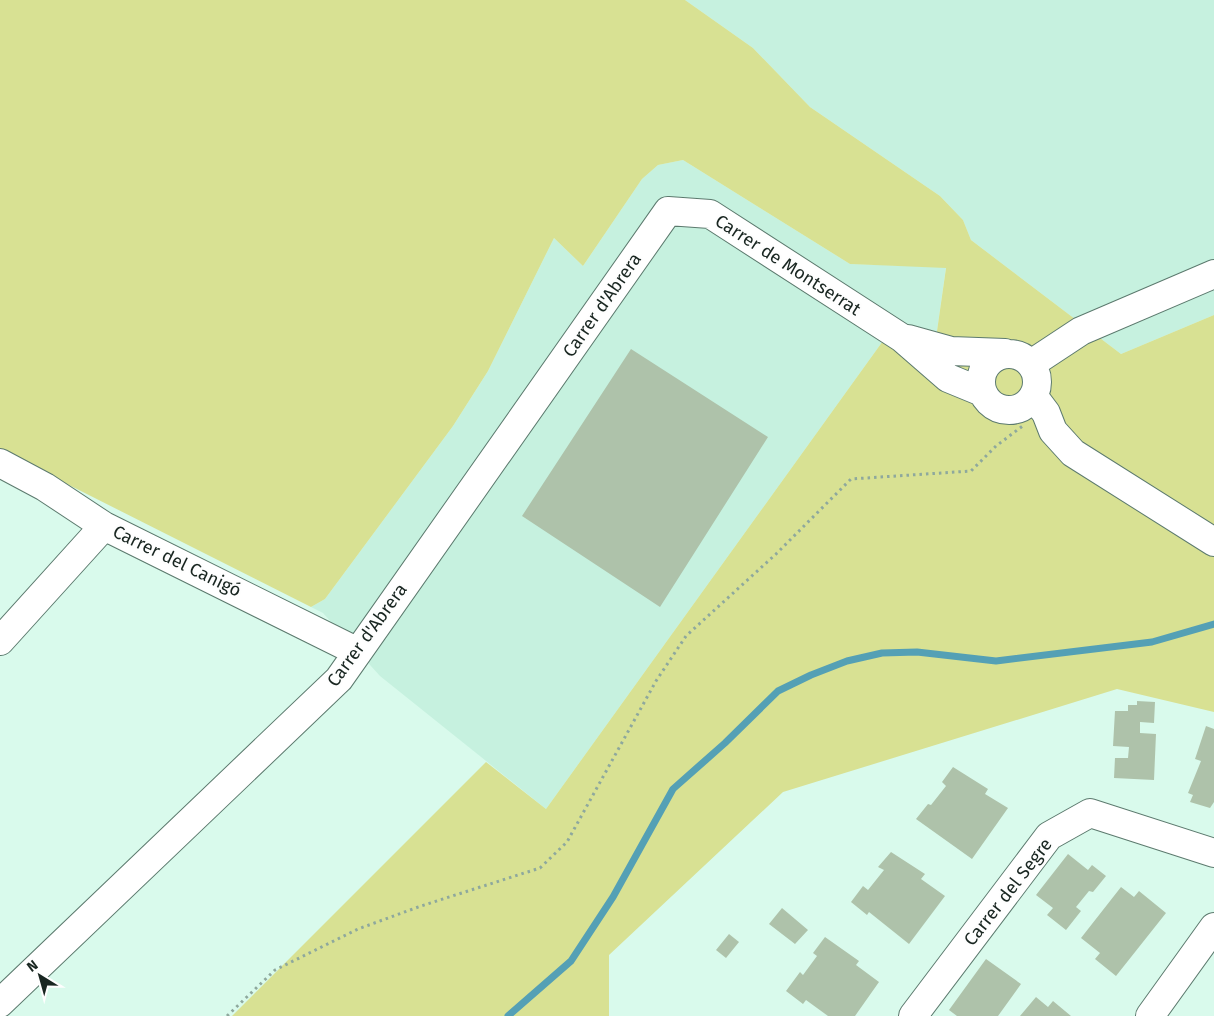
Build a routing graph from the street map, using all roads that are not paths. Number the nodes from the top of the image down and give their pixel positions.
1 (668, 211) joint
2 (1214, 274) edge
3 (902, 338) junction
4 (1004, 353) junction
5 (1031, 364) junction
6 (982, 392) junction
7 (1034, 414) junction
8 (0, 463) edge
9 (104, 526) junction
10 (1214, 542) edge
11 (0, 641) edge
12 (358, 652) junction
13 (1214, 852) edge
14 (1214, 928) edge
15 (0, 1003) edge
16 (914, 1016) edge
17 (1150, 1016) edge

1 - 3 street, Carrer de Montserrat
1 - 12 street, Carrer d'Abrera
2 - 5 street
3 - 4 street, Carrer de Montserrat
3 - 6 street, Carrer de Montserrat
4 - 5 street
4 - 6 street
5 - 7 street
6 - 7 street
7 - 10 street
8 - 9 street, Carrer del Canigó
9 - 11 street
9 - 12 street, Carrer del Canigó
12 - 15 street, Carrer d'Abrera
13 - 16 street, Carrer del Segre
14 - 17 street

